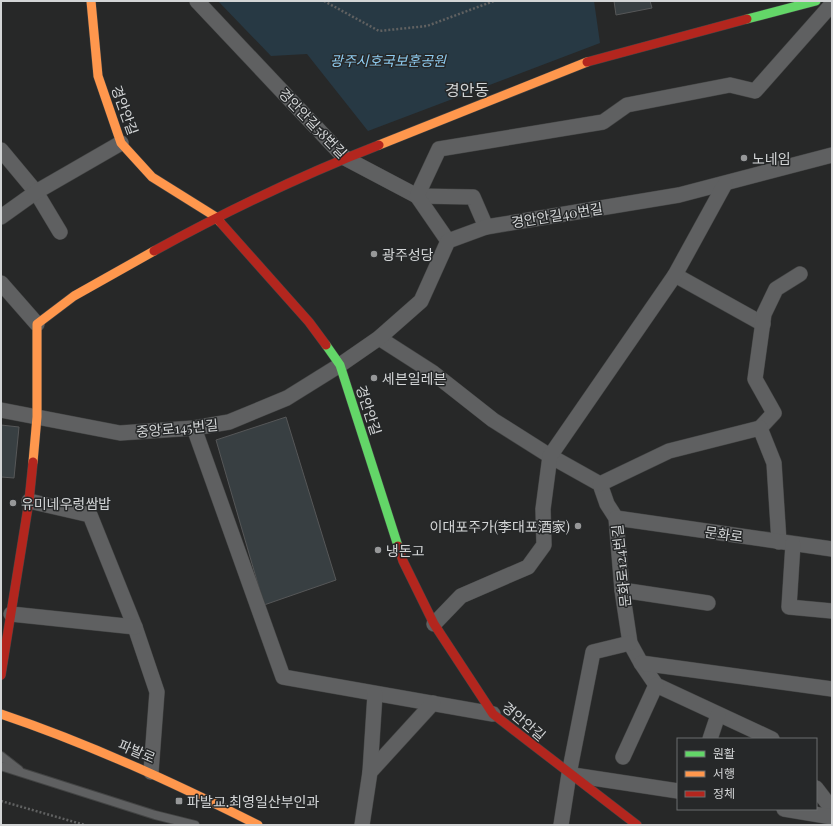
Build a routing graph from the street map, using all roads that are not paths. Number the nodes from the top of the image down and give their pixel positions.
1 (91, 1) edge
2 (197, 1) edge
3 (816, 1) edge
4 (832, 4) edge
5 (120, 143) junction
6 (1, 150) edge
7 (832, 155) edge
8 (345, 158) junction
9 (725, 184) junction
10 (36, 192) junction
11 (417, 196) junction
12 (1, 217) edge
13 (216, 217) junction
14 (486, 227) junction
15 (60, 232) dead end
16 (448, 241) junction
17 (675, 274) junction
18 (800, 274) dead end
19 (1, 283) edge
20 (37, 324) junction
21 (763, 324) junction
22 (379, 338) junction
23 (340, 365) junction
24 (1, 410) edge
25 (37, 417) junction
26 (194, 428) junction
27 (760, 428) junction
28 (550, 456) junction
29 (600, 484) junction
30 (29, 501) junction
31 (616, 518) junction
32 (786, 543) junction
33 (832, 549) edge
34 (622, 590) junction
35 (708, 603) dead end
36 (832, 611) edge
37 (11, 614) junction
38 (434, 624) junction
39 (135, 627) junction
40 (630, 643) junction
41 (641, 663) junction
42 (1, 675) edge
43 (656, 685) junction
44 (832, 689) edge
45 (375, 694) junction
46 (433, 703) junction
47 (1, 714) edge
48 (493, 714) junction
49 (718, 715) junction
50 (710, 738) edge
51 (770, 738) edge
52 (1, 756) edge
53 (623, 757) dead end
54 (1, 766) edge
55 (151, 772) junction
56 (370, 772) junction
57 (23, 773) junction
58 (568, 774) junction
59 (817, 789) edge
60 (677, 791) edge
61 (832, 809) edge
62 (790, 810) edge
63 (832, 817) edge
64 (195, 825) edge
65 (258, 825) edge
66 (362, 825) edge
67 (561, 825) edge
68 (637, 825) edge

1 - 5 street, 경안안길
2 - 8 street, 경안안길58번길
3 - 8 street
4 - 11 street
5 - 10 street
5 - 13 street, 경안안길
6 - 10 street
7 - 9 street, 경안안길40번길
8 - 11 street, 경안안길58번길
8 - 13 street
9 - 14 street, 경안안길40번길
9 - 17 street
10 - 12 street
10 - 15 street
11 - 14 street, 경안안길58번길
11 - 16 street
13 - 20 street
13 - 23 street, 경안안길
14 - 16 street, 경안안길40번길
16 - 22 street
17 - 21 street
17 - 28 street
18 - 21 street
19 - 20 street
20 - 25 street
21 - 27 street
22 - 23 street
22 - 28 street
23 - 26 street, 중앙로145번길
23 - 38 street, 경안안길
24 - 25 street, 중앙로145번길
25 - 26 street, 중앙로145번길
25 - 30 street
26 - 45 street
27 - 29 street
27 - 32 street
28 - 29 street
28 - 38 street
29 - 31 street, 문화로124번길
30 - 37 street
30 - 39 street
31 - 32 street, 문화로
31 - 34 street, 문화로124번길
32 - 33 street, 문화로
32 - 36 street
34 - 35 street
34 - 40 street, 문화로124번길
37 - 39 street
37 - 42 street
38 - 48 street, 경안안길
39 - 55 street
40 - 41 street, 문화로124번길
40 - 58 street
41 - 43 street, 문화로124번길
41 - 44 street
43 - 49 street, 문화로124번길
43 - 53 street
45 - 46 street
45 - 56 street
46 - 48 street
46 - 56 street
47 - 55 street, 파발로
48 - 58 street, 경안안길
49 - 50 street
49 - 51 street, 문화로124번길
52 - 57 lane
54 - 57 lane
55 - 65 street, 파발로
56 - 66 street
57 - 64 lane
58 - 60 street
58 - 67 street
58 - 68 street, 경안안길
59 - 61 street
62 - 63 street

